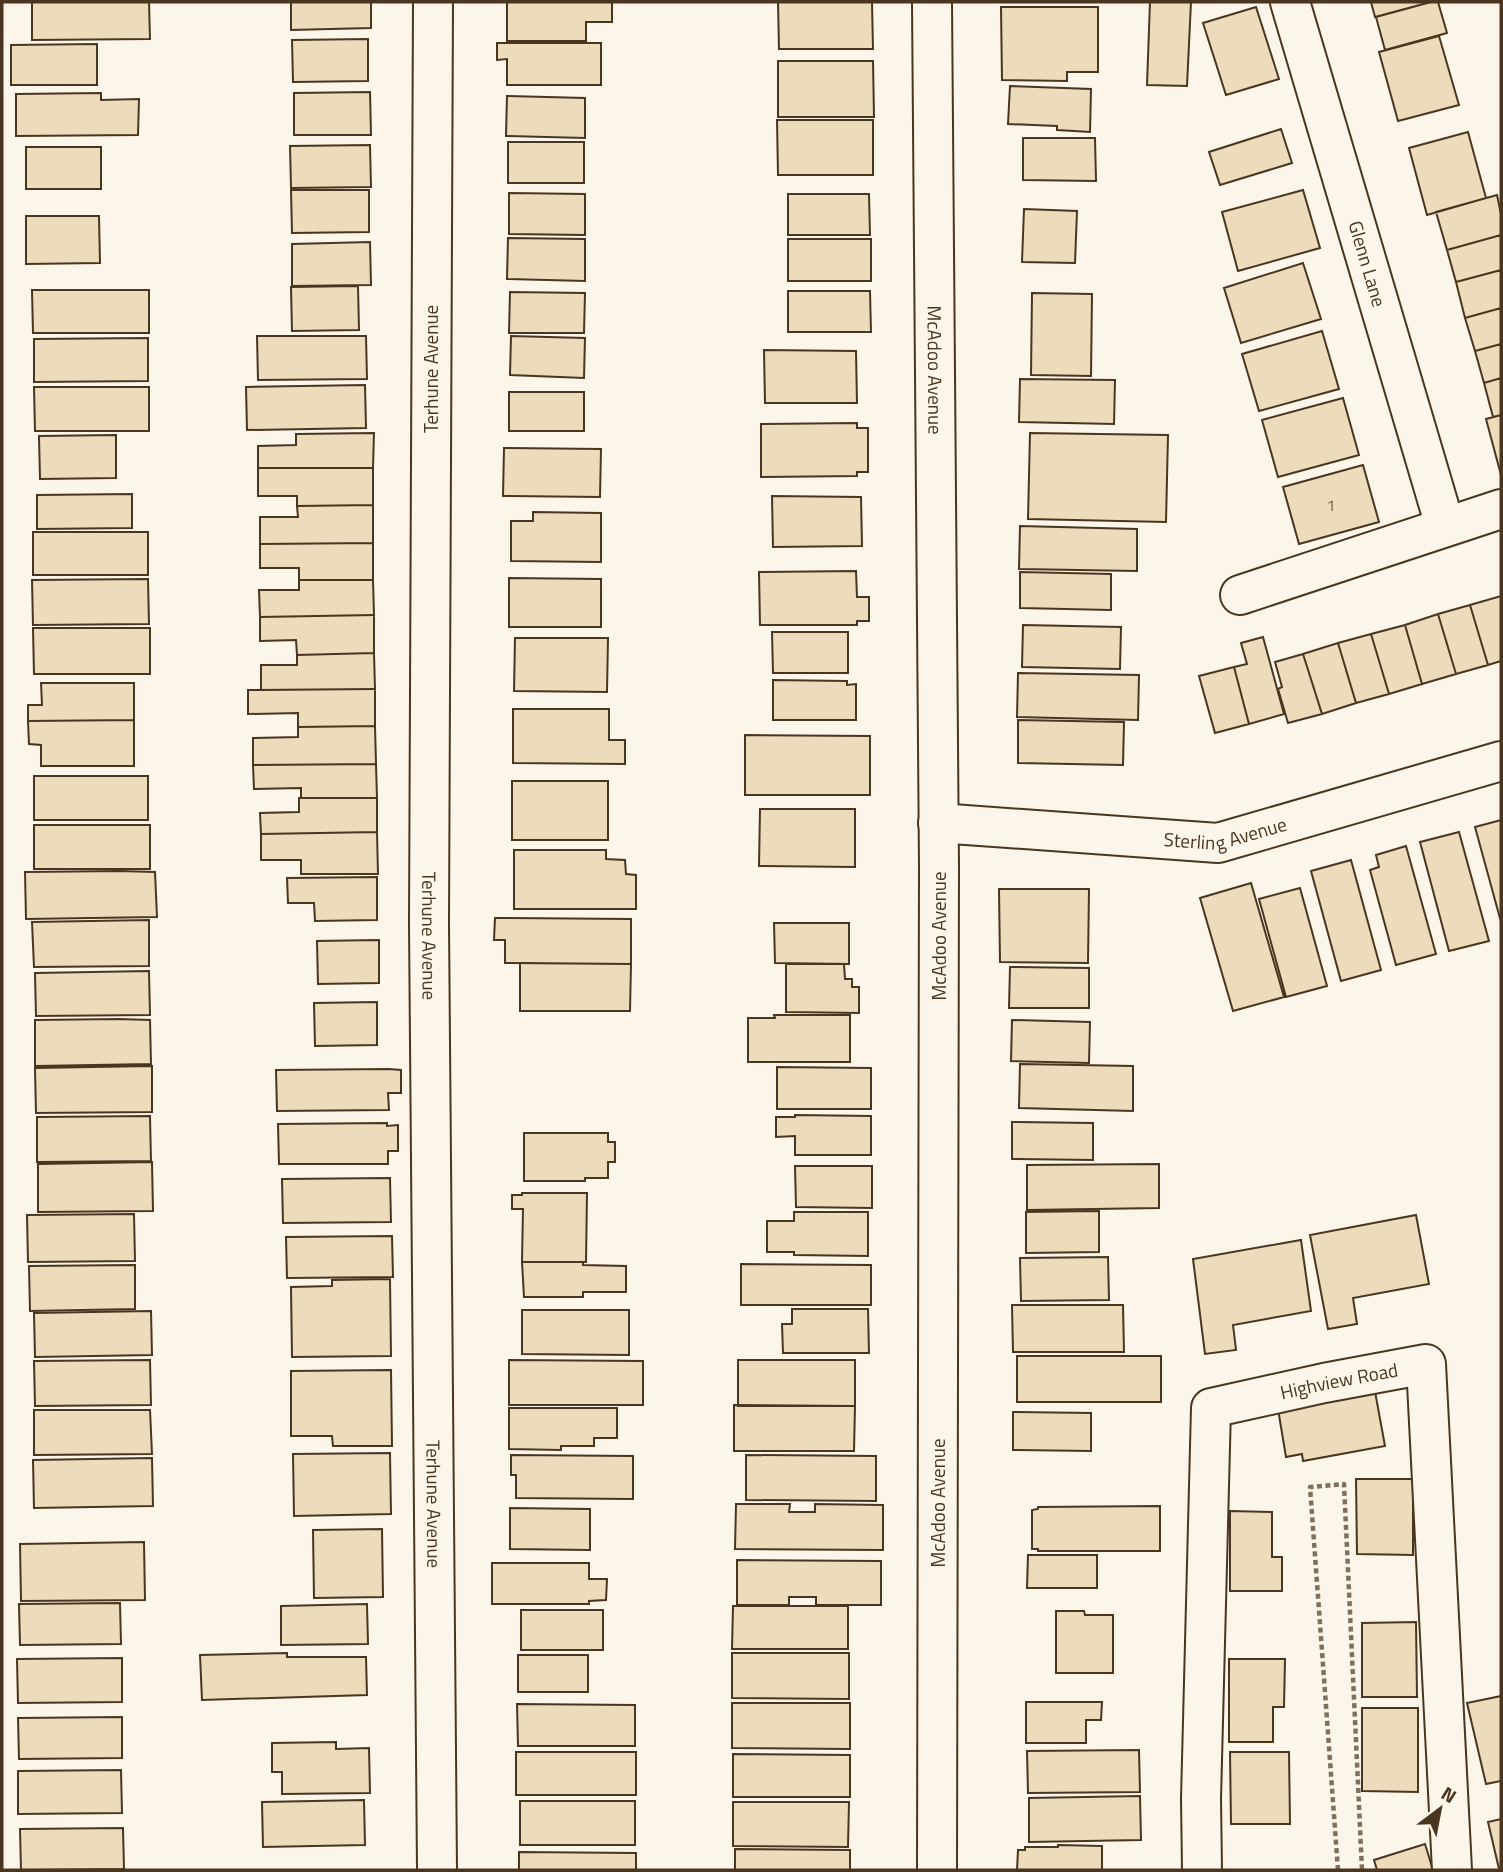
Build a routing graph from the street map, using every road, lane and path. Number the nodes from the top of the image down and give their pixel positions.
1 (433, 2) edge
2 (932, 2) edge
3 (1290, 2) edge
4 (1501, 509) edge
5 (1445, 526) junction
6 (1240, 595) dead end
7 (1501, 761) edge
8 (938, 823) junction
9 (437, 1870) edge
10 (937, 1870) edge
11 (1202, 1870) edge
12 (1338, 1870) edge
13 (1362, 1870) edge
14 (1451, 1870) edge

1 - 9 street, Terhune Avenue
2 - 8 street, McAdoo Avenue
3 - 5 street, Glenn Lane
4 - 5 street
5 - 6 street
7 - 8 street, Sterling Avenue
8 - 10 street, McAdoo Avenue
11 - 14 street, Highview Road
12 - 13 path

